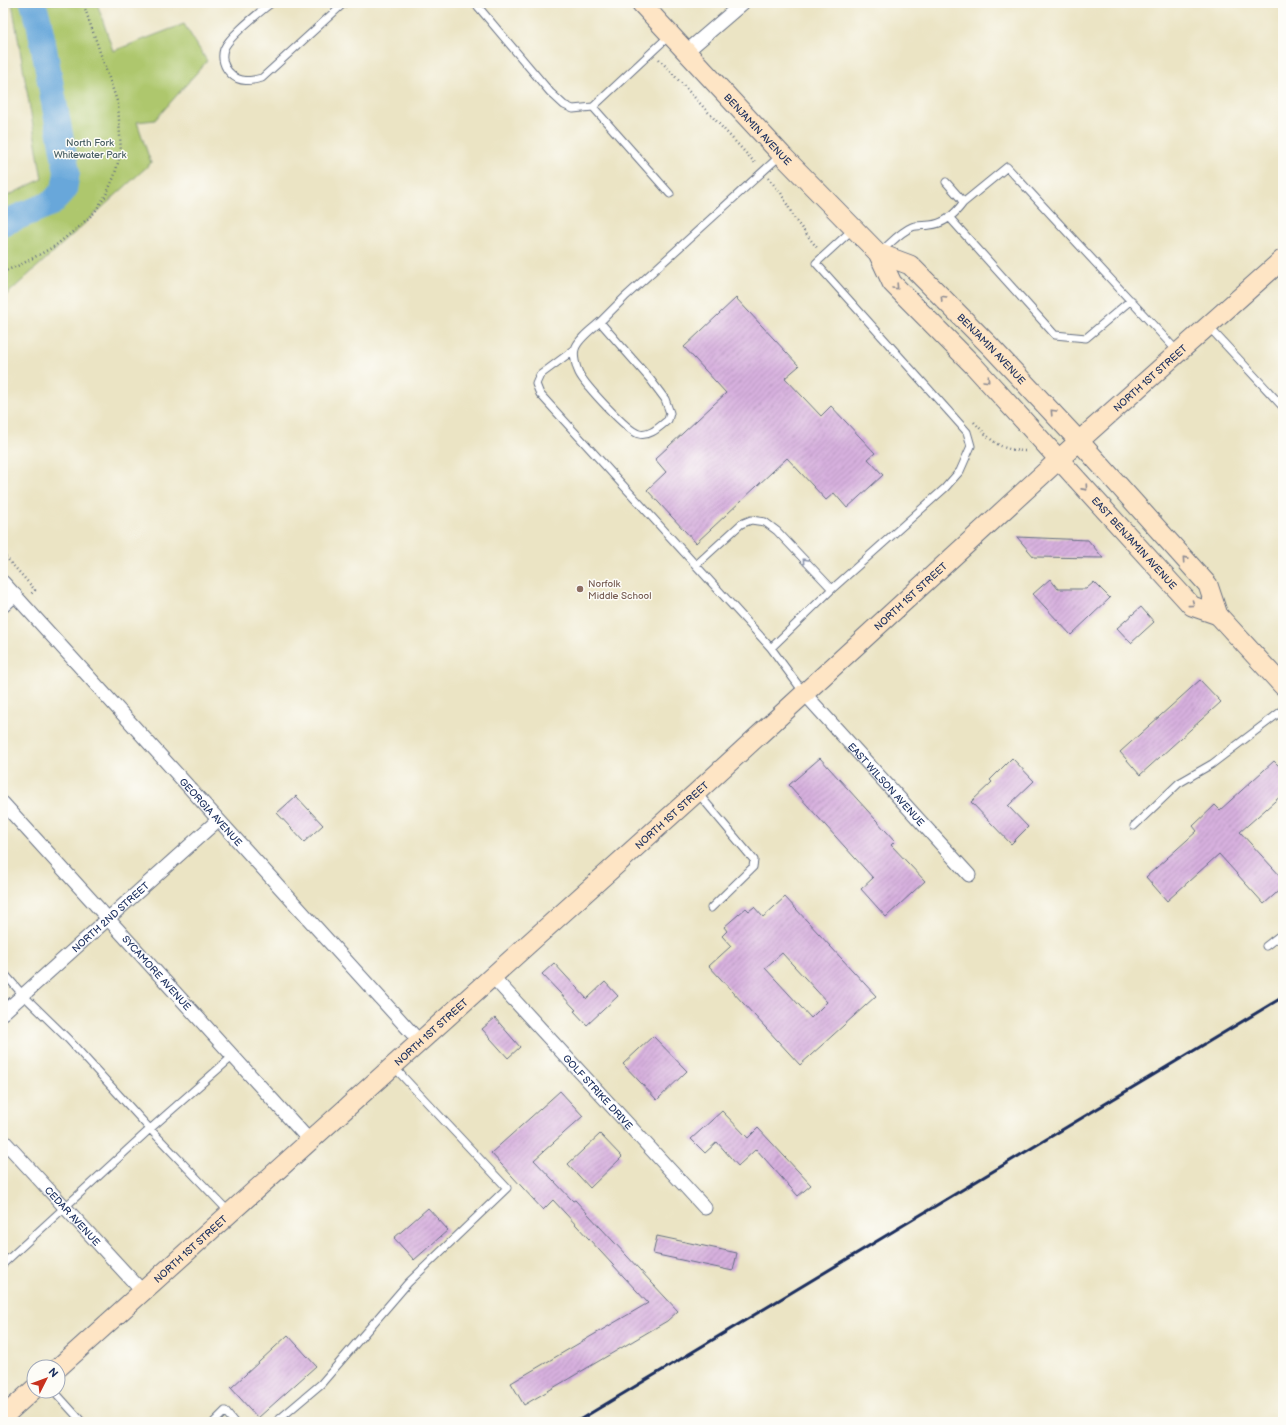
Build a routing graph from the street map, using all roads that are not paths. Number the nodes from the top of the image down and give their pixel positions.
1 (270, 3) edge
2 (344, 3) edge
3 (475, 3) edge
4 (641, 3) edge
5 (741, 3) edge
6 (670, 35) junction
7 (686, 52) junction
8 (593, 107) junction
9 (782, 155) junction
10 (946, 182) dead end
11 (670, 194) dead end
12 (963, 203) junction
13 (948, 217) junction
14 (854, 228) junction
15 (878, 253) junction
16 (1283, 260) edge
17 (1130, 300) junction
18 (600, 322) junction
19 (1208, 326) junction
20 (575, 349) junction
21 (1179, 352) junction
22 (1283, 407) edge
23 (1079, 441) junction
24 (1059, 459) junction
25 (696, 566) junction
26 (3, 582) edge
27 (832, 590) junction
28 (19, 600) junction
29 (3, 606) edge
30 (1218, 615) junction
31 (771, 648) junction
32 (1283, 686) edge
33 (804, 693) junction
34 (1283, 710) edge
35 (697, 792) junction
36 (3, 803) edge
37 (218, 820) junction
38 (1134, 826) dead end
39 (969, 875) dead end
40 (711, 908) dead end
41 (108, 918) junction
42 (1283, 933) edge
43 (1266, 946) dead end
44 (3, 972) edge
45 (492, 976) junction
46 (22, 995) junction
47 (3, 1013) edge
48 (420, 1042) junction
49 (233, 1056) junction
50 (393, 1066) junction
51 (150, 1129) junction
52 (3, 1140) edge
53 (310, 1141) junction
54 (65, 1207) junction
55 (705, 1208) dead end
56 (230, 1213) junction
57 (3, 1264) edge
58 (142, 1291) junction
59 (66, 1361) edge
60 (26, 1396) edge
61 (61, 1399) edge
62 (3, 1417) edge
63 (82, 1422) edge
64 (214, 1422) edge
65 (234, 1422) edge
66 (276, 1422) edge

1 - 2 lane
3 - 8 lane
4 - 6 main road, BENJAMIN AVENUE
5 - 7 street
6 - 7 main road, BENJAMIN AVENUE
6 - 8 lane
7 - 9 main road, BENJAMIN AVENUE
8 - 11 lane
9 - 14 main road, BENJAMIN AVENUE
9 - 18 lane
10 - 12 lane
12 - 13 lane
12 - 17 lane
13 - 15 lane
13 - 17 lane
14 - 15 main road, BENJAMIN AVENUE
14 - 27 lane
23 -> 15 main road, BENJAMIN AVENUE
15 -> 24 main road, BENJAMIN AVENUE
16 - 19 main road, NORTH 1ST STREET
17 - 21 lane
18 - 20 lane
18 - 20 lane
19 - 21 main road, NORTH 1ST STREET
19 - 22 lane
20 - 25 lane
21 - 23 main road, NORTH 1ST STREET
23 - 24 main road, NORTH 1ST STREET
30 -> 23 main road, EAST BENJAMIN AVENUE
24 -> 30 main road, EAST BENJAMIN AVENUE
24 - 33 main road, NORTH 1ST STREET
27 -> 25 lane
25 - 31 lane
26 - 28 street, GEORGIA AVENUE
27 - 31 lane
28 - 29 street
28 - 37 street, GEORGIA AVENUE
30 - 32 main road, EAST BENJAMIN AVENUE
31 - 33 lane
33 - 35 main road, NORTH 1ST STREET
33 - 39 street, EAST WILSON AVENUE
34 - 38 lane
35 - 40 lane
35 - 45 main road, NORTH 1ST STREET
36 - 41 street, SYCAMORE AVENUE
37 - 41 street, NORTH 2ND STREET
37 - 48 street, GEORGIA AVENUE
41 - 46 street, NORTH 2ND STREET
41 - 49 street, SYCAMORE AVENUE
42 - 43 lane
44 - 46 lane
45 - 48 main road, NORTH 1ST STREET
45 - 55 street, GOLF STRIKE DRIVE
46 - 47 street, NORTH 2ND STREET
46 - 51 lane
48 - 50 main road, NORTH 1ST STREET
49 - 51 lane
49 - 53 street, SYCAMORE AVENUE
50 - 53 main road, NORTH 1ST STREET
50 - 66 lane
51 - 54 lane
51 - 56 lane
52 - 54 street, CEDAR AVENUE
53 - 56 main road, NORTH 1ST STREET
54 - 57 lane
54 - 58 street, CEDAR AVENUE
56 - 58 main road, NORTH 1ST STREET
58 - 59 main road, NORTH 1ST STREET
60 - 62 main road
61 - 63 lane
64 - 65 lane

